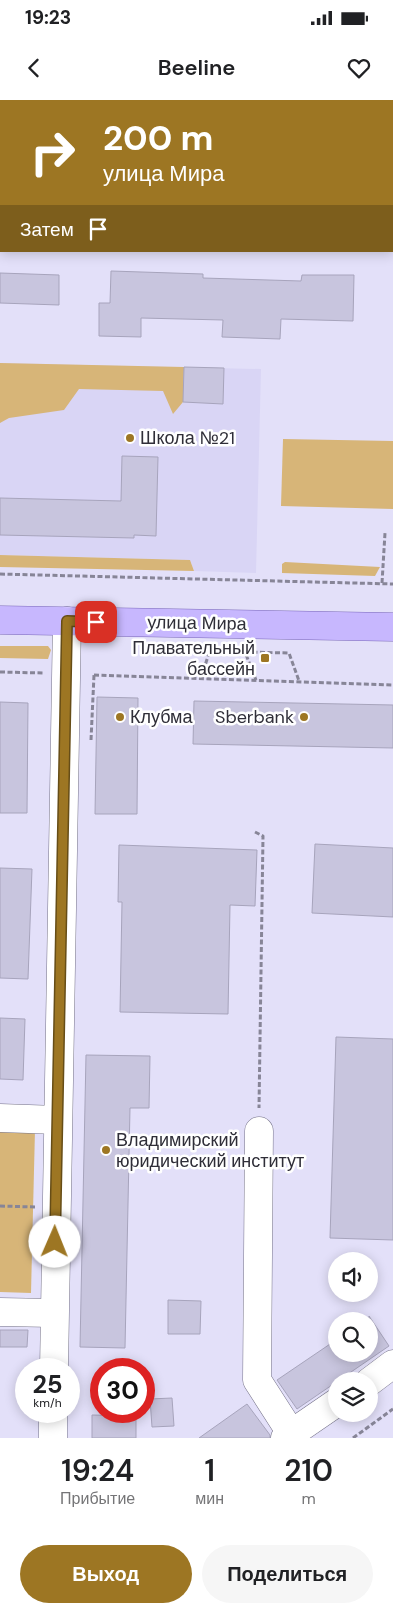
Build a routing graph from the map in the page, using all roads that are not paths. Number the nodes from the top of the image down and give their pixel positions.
1 (0, 620) edge
2 (67, 621) junction
3 (393, 627) edge
4 (0, 1118) edge
5 (57, 1120) junction
6 (259, 1131) road end
7 (0, 1312) edge
8 (54, 1313) junction
9 (54, 1358) edge
10 (393, 1364) edge
11 (378, 1375) edge
12 (328, 1408) edge
13 (53, 1423) edge
14 (288, 1436) edge
15 (53, 1438) edge

1 - 2 main road, улица Мира
2 - 3 main road, улица Мира
2 - 5 street
4 - 5 street
5 - 8 street
6 - 14 street
7 - 8 street
8 - 9 street
10 - 11 street
12 - 14 street
13 - 15 street

